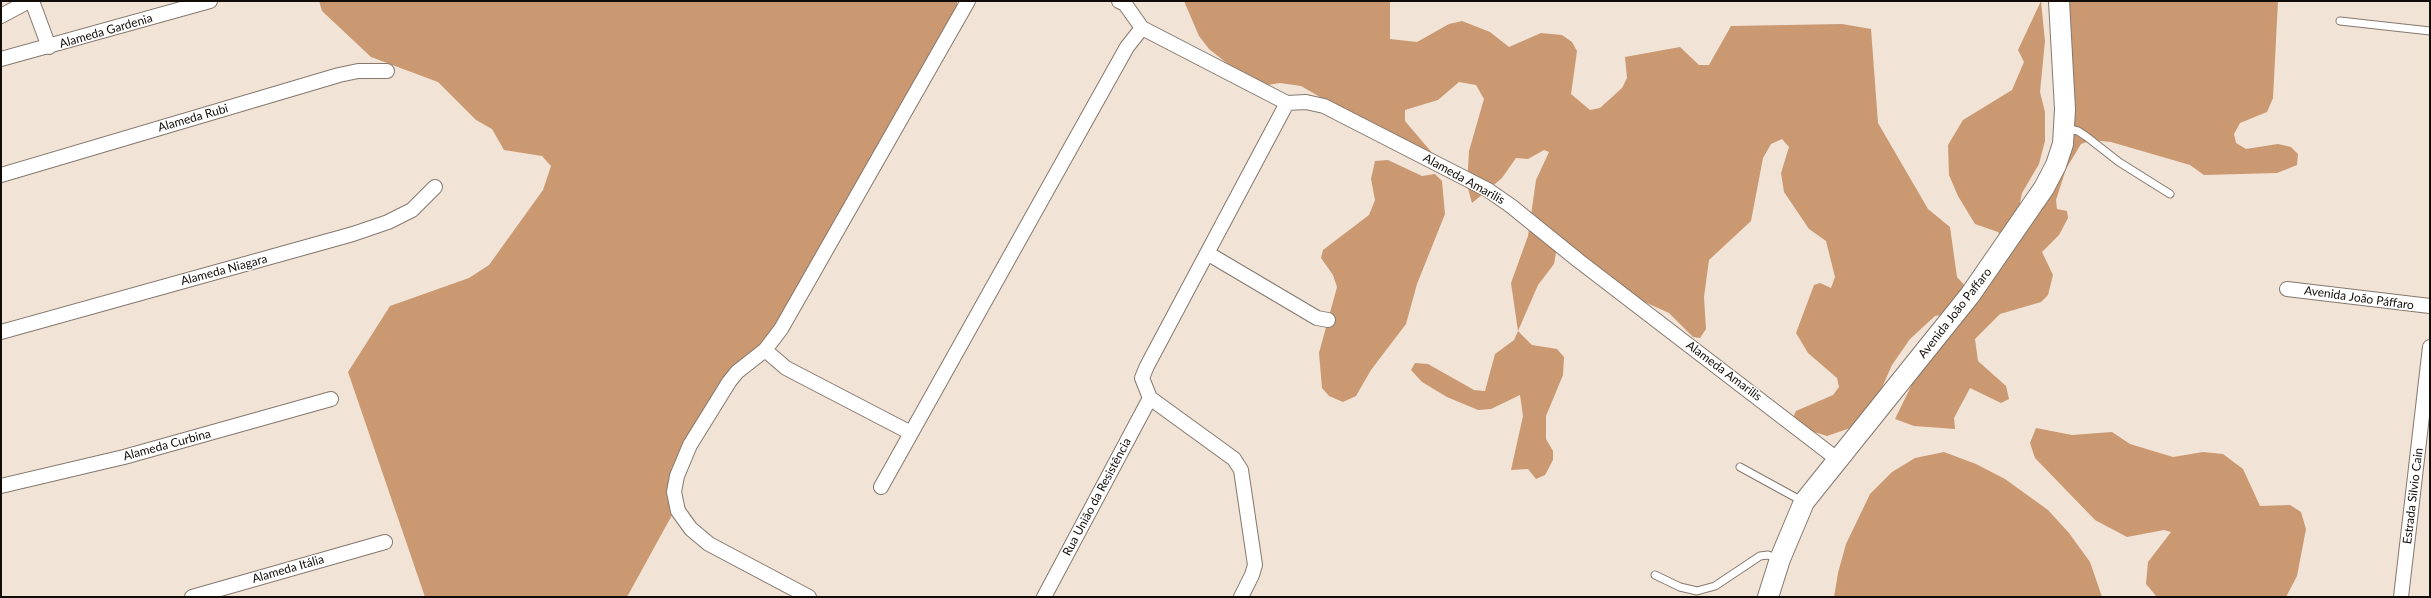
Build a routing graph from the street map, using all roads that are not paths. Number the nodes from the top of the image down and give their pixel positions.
1 (29, 1) edge
2 (32, 1) edge
3 (210, 1) edge
4 (968, 1) edge
5 (1119, 1) edge
6 (2059, 1) edge
7 (1, 16) edge
8 (2340, 21) dead end
9 (1142, 28) junction
10 (2430, 31) edge
11 (49, 47) junction
12 (1, 59) edge
13 (386, 71) dead end
14 (1287, 103) junction
15 (2065, 128) junction
16 (1, 175) edge
17 (435, 187) dead end
18 (2170, 194) dead end
19 (1207, 253) junction
20 (2287, 288) dead end
21 (2430, 306) edge
22 (1328, 320) dead end
23 (1, 332) edge
24 (2430, 347) edge
25 (764, 350) junction
26 (1150, 398) junction
27 (331, 399) dead end
28 (911, 433) junction
29 (1837, 458) junction
30 (1740, 467) dead end
31 (1, 486) edge
32 (881, 487) dead end
33 (1804, 502) junction
34 (385, 542) dead end
35 (1780, 559) junction
36 (1655, 575) dead end
37 (192, 597) edge
38 (809, 597) edge
39 (1044, 597) edge
40 (1241, 597) edge
41 (1768, 597) edge
42 (2401, 597) edge

1 - 7 street
2 - 11 street
3 - 11 street, Alameda Gardenia
4 - 25 street
5 - 9 street, Alameda Amarilis
6 - 15 street, Avenida João Paffaro
8 - 10 lane
9 - 14 street, Alameda Amarilis
9 - 28 street
11 - 12 street, Alameda Gardenia
13 - 16 street, Alameda Rubi
14 - 19 street
14 - 29 street, Alameda Amarilis
15 - 18 lane
15 - 29 street, Avenida João Paffaro
17 - 23 street, Alameda Niagara
19 - 22 street
19 - 26 street
20 - 21 street, Avenida João Páffaro
24 - 42 street, Estrada Silvio Cain
25 - 28 street
25 - 38 street
26 - 39 street, Rua União da Resistência
26 - 40 street
27 - 31 street, Alameda Curbina
28 - 32 street
29 - 33 street, Avenida João Paffaro
30 - 33 lane
33 - 35 street, Avenida João Paffaro
34 - 37 street, Alameda Itália
35 - 36 lane
35 - 41 street, Avenida João Paffaro

